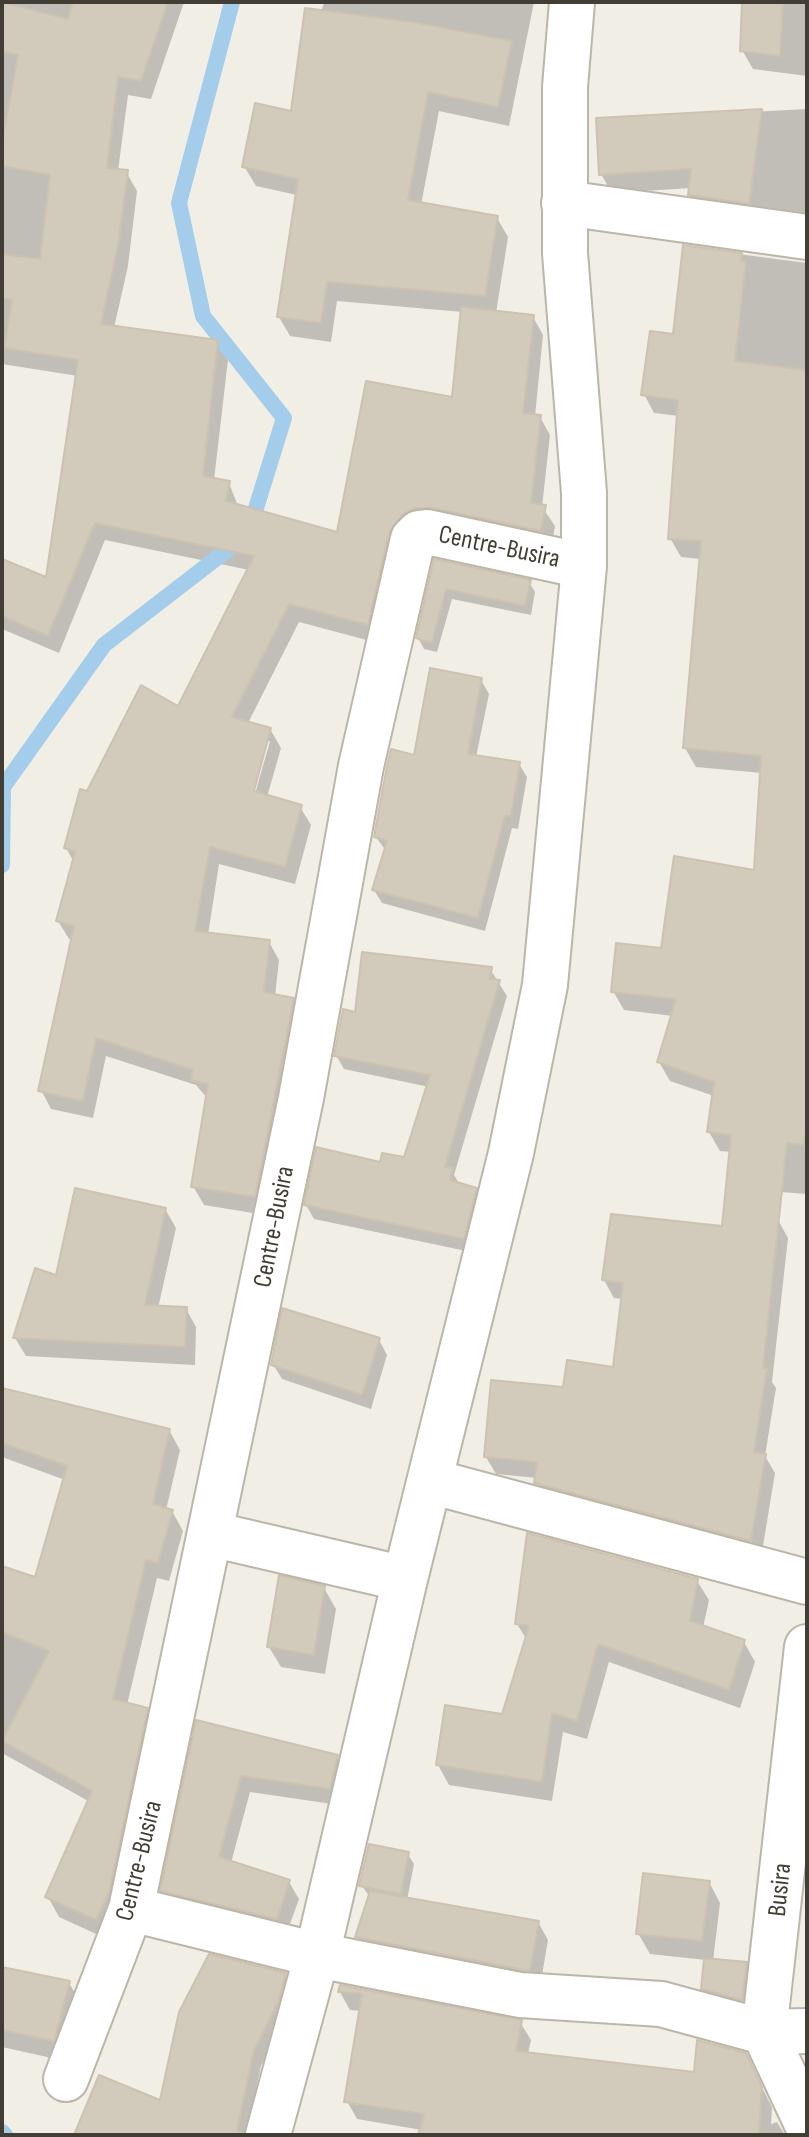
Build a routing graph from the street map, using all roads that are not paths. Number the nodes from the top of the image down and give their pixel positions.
1 (572, 2) edge
2 (564, 203) junction
3 (807, 237) edge
4 (584, 566) junction
5 (430, 1481) junction
6 (211, 1534) junction
7 (405, 1579) junction
8 (807, 1582) edge
9 (807, 1647) edge
10 (131, 1909) junction
11 (317, 1955) junction
12 (807, 2031) edge
13 (764, 2032) junction
14 (66, 2079) dead end
15 (807, 2124) edge
16 (268, 2135) edge

1 - 2 street, Centre-Busira
2 - 3 street
2 - 4 street, Centre-Busira
4 - 5 street, Centre-Busira
4 - 6 street, Centre-Busira
5 - 7 street, Centre-Busira
5 - 8 street
6 - 7 street
6 - 10 street, Centre-Busira
7 - 11 street, Centre-Busira
9 - 13 street, Busira
10 - 11 street
10 - 14 street, Centre-Busira
11 - 13 street
11 - 16 street, Centre-Busira
12 - 13 street
13 - 15 street

